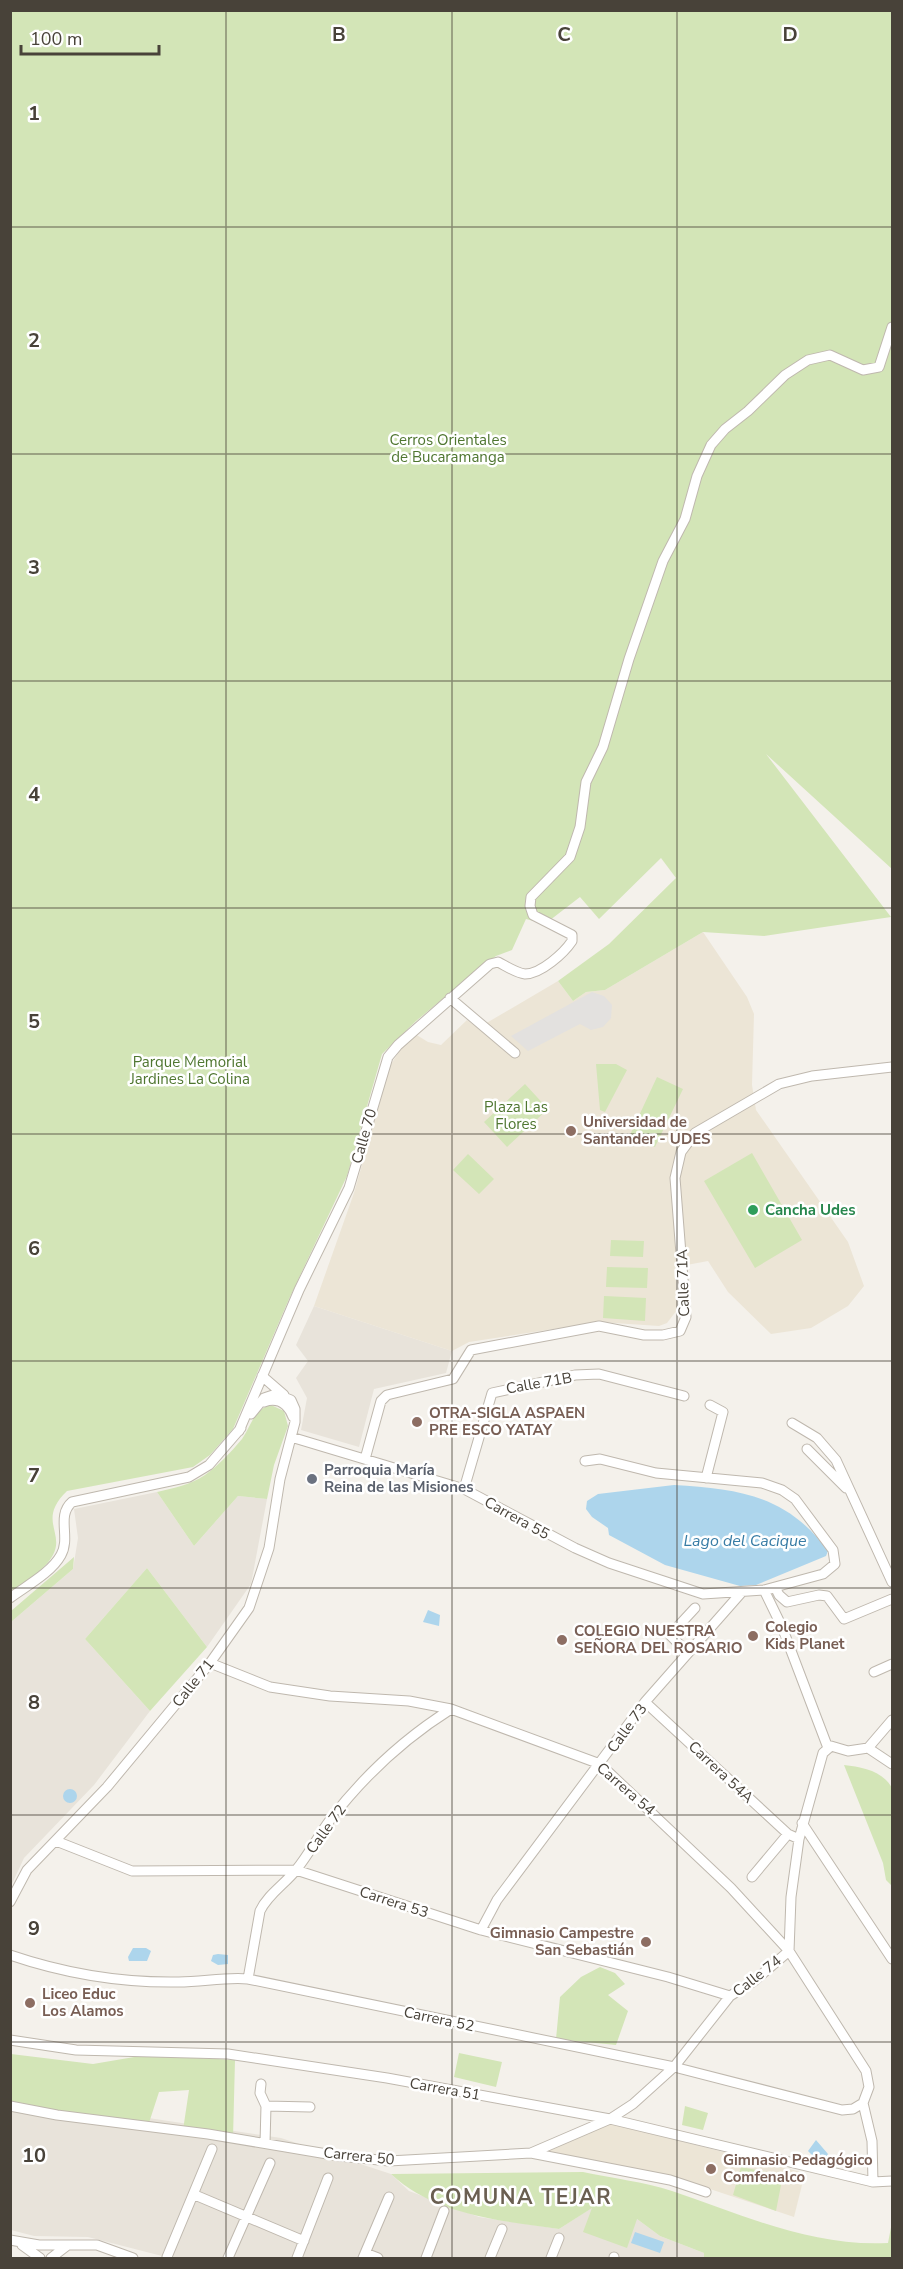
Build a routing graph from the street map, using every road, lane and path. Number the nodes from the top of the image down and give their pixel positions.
1 (892, 327) edge
2 (450, 998) junction
3 (514, 1053) dead end
4 (892, 1067) edge
5 (262, 1376) junction
6 (684, 1396) dead end
7 (288, 1398) junction
8 (710, 1405) dead end
9 (254, 1408) junction
10 (295, 1422) junction
11 (792, 1424) dead end
12 (239, 1431) junction
13 (291, 1437) junction
14 (807, 1449) dead end
15 (365, 1459) junction
16 (585, 1461) dead end
17 (706, 1478) junction
18 (464, 1489) junction
19 (850, 1492) junction
20 (892, 1582) edge
21 (779, 1587) junction
22 (764, 1590) junction
23 (741, 1593) junction
24 (10, 1598) edge
25 (892, 1599) edge
26 (695, 1608) dead end
27 (688, 1653) junction
28 (210, 1663) junction
29 (892, 1664) edge
30 (874, 1672) dead end
31 (645, 1702) junction
32 (451, 1709) junction
33 (892, 1720) edge
34 (828, 1748) junction
35 (868, 1748) junction
36 (600, 1764) junction
37 (892, 1764) edge
38 (802, 1823) junction
39 (788, 1834) junction
40 (799, 1839) junction
41 (56, 1841) junction
42 (296, 1870) junction
43 (752, 1878) dead end
44 (10, 1902) edge
45 (481, 1930) junction
46 (789, 1951) junction
47 (10, 1954) edge
48 (892, 1959) edge
49 (248, 1978) junction
50 (730, 1996) junction
51 (10, 2040) edge
52 (674, 2067) junction
53 (261, 2084) dead end
54 (863, 2103) junction
55 (10, 2106) edge
56 (266, 2106) junction
57 (310, 2107) dead end
58 (610, 2119) junction
59 (266, 2143) junction
60 (212, 2150) dead end
61 (531, 2153) junction
62 (270, 2163) dead end
63 (328, 2178) dead end
64 (892, 2181) edge
65 (873, 2182) junction
66 (706, 2192) dead end
67 (195, 2195) junction
68 (389, 2197) dead end
69 (444, 2211) dead end
70 (245, 2216) junction
71 (502, 2229) dead end
72 (559, 2238) dead end
73 (14, 2241) edge
74 (304, 2241) junction
75 (69, 2244) junction
76 (364, 2256) edge
77 (167, 2257) edge
78 (40, 2259) edge
79 (51, 2259) edge
80 (133, 2259) edge
81 (228, 2259) edge
82 (297, 2259) edge
83 (378, 2259) edge
84 (426, 2259) edge
85 (490, 2259) edge
86 (550, 2259) edge

1 - 2 street, Calle 70
2 - 3 street
2 - 5 street, Calle 70
4 - 15 street, Calle 71A
5 - 7 street
5 - 12 street, Calle 70
6 - 18 street, Calle 71B
7 - 9 street
7 - 10 street
8 - 17 street
9 - 10 street
9 - 12 street, Calle 70
10 - 13 street, Calle 71
11 - 19 street
12 - 24 street, Calle 70
13 - 15 street, Carrera 55
13 - 28 street, Calle 71
14 - 19 street
15 - 18 street, Carrera 55
16 - 17 street
17 - 21 street, Carrera 55
18 - 23 street, Carrera 55
19 - 20 street
21 - 22 street, Carrera 55
21 - 25 street
22 - 23 street, Carrera 55
22 - 34 street
23 - 27 street, Calle 73
26 - 27 street
27 - 31 street, Calle 73
28 - 32 street, Carrera 54
28 - 41 street, Calle 71
29 - 30 street
31 - 36 street, Calle 73
31 - 39 street, Carrera 54A
32 - 36 street, Carrera 54
32 - 42 street, Calle 72
33 - 35 street
34 - 35 street
34 - 38 street, Calle 74
35 - 37 street
36 - 45 street, Calle 73
36 - 46 street, Carrera 54
38 - 40 street, Calle 74
38 - 48 street
39 - 40 street, Carrera 54A
39 - 43 street
40 - 46 street, Calle 74
41 - 42 street, Carrera 53
41 - 44 street, Calle 71
42 - 45 street, Carrera 53
42 - 49 street, Calle 72
45 - 50 street, Carrera 53
46 - 50 street, Calle 74
46 - 54 street, Carrera 54
47 - 49 street, Carrera 52
49 - 52 street, Carrera 52
50 - 52 street, Calle 74
51 - 58 street, Carrera 51
52 - 54 street, Carrera 52
52 - 58 street, Calle 74
53 - 56 street
54 - 65 street
55 - 59 street, Carrera 50
56 - 57 street
56 - 59 street
58 - 61 street, Calle 74
58 - 65 street, Carrera 51
59 - 61 street, Carrera 50
60 - 67 street
61 - 66 street, Carrera 50
62 - 70 street
63 - 74 street
64 - 65 street
67 - 70 street
67 - 77 street
68 - 76 street
69 - 84 street
70 - 74 street
70 - 81 street
71 - 85 street
72 - 86 street
73 - 75 street
73 - 78 street
74 - 82 street
75 - 79 street
75 - 80 street
76 - 83 street

